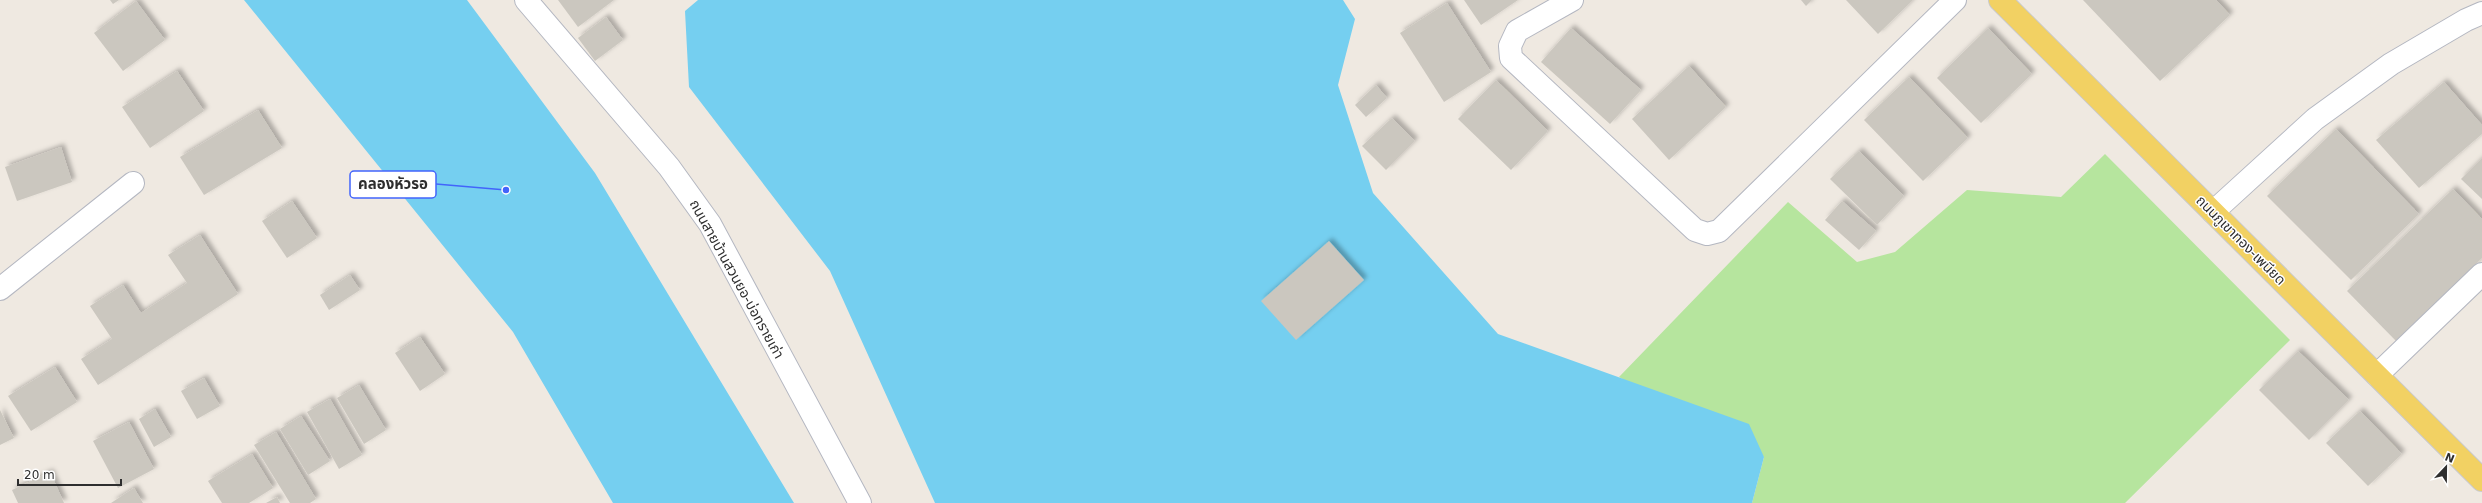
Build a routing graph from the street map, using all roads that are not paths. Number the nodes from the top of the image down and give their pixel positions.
1 (526, 0) edge
2 (1572, 0) edge
3 (1955, 0) edge
4 (2000, 0) edge
5 (2482, 13) edge
6 (133, 183) dead end
7 (2213, 212) junction
8 (2482, 274) edge
9 (0, 289) edge
10 (2377, 375) junction
11 (2482, 480) edge
12 (860, 503) edge

1 - 12 street, ถนนสายบ้านสวนยอ-บ่อทรายเก่า
2 - 3 street
4 - 7 main road, ถนนภูเขาทอง-เพนียด
5 - 7 street
6 - 9 street
7 - 10 main road, ถนนภูเขาทอง-เพนียด
8 - 10 street
10 - 11 main road, ถนนภูเขาทอง-เพนียด

